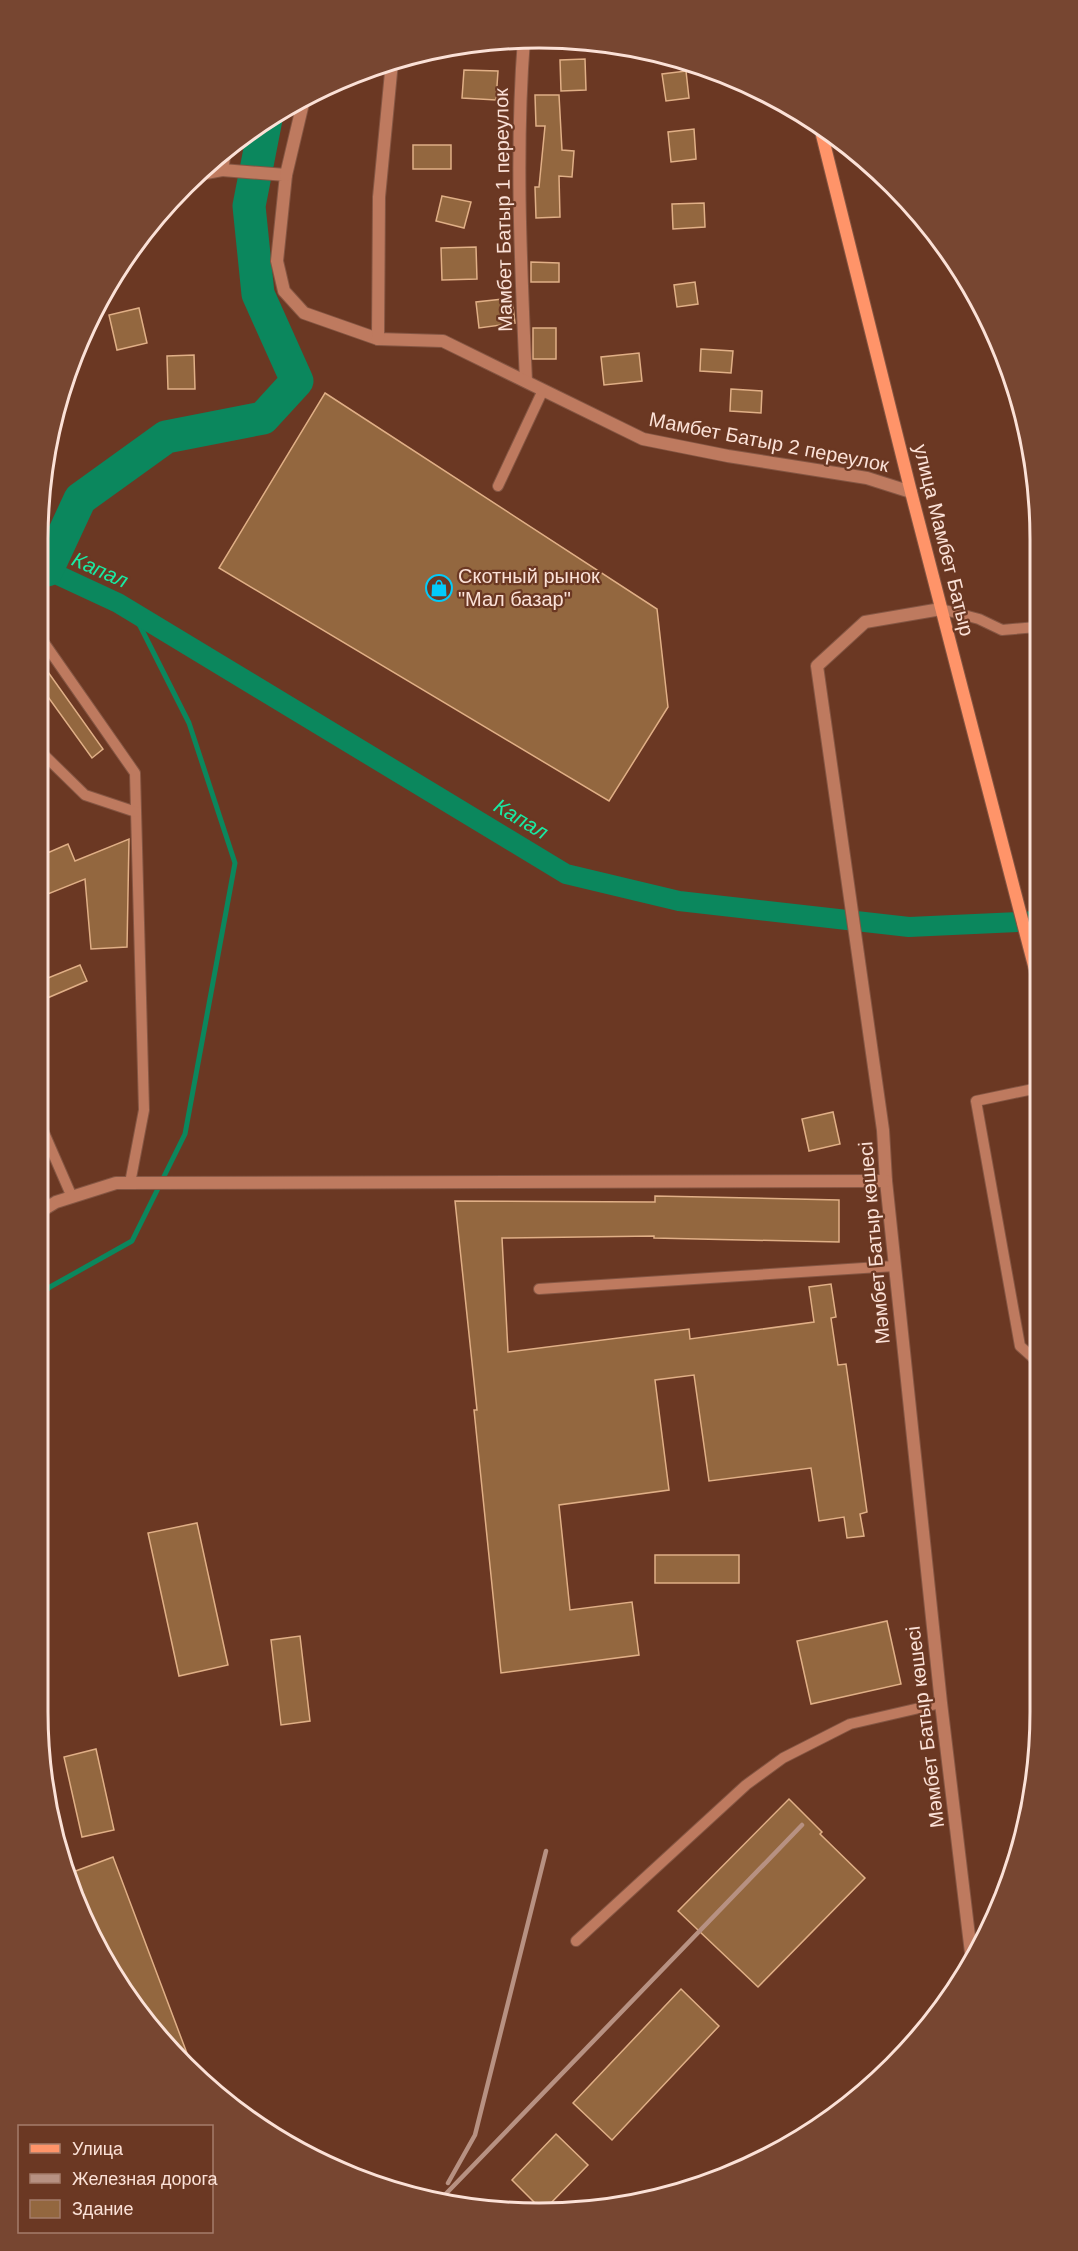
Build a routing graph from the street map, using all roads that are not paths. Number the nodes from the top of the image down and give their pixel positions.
1 (523, 48) edge
2 (391, 71) edge
3 (301, 110) edge
4 (823, 139) edge
5 (223, 163) edge
6 (222, 170) junction
7 (213, 172) edge
8 (286, 175) junction
9 (378, 339) junction
10 (526, 381) junction
11 (543, 390) junction
12 (498, 486) dead end
13 (911, 492) junction
14 (941, 609) junction
15 (1030, 628) edge
16 (48, 648) edge
17 (48, 759) edge
18 (136, 813) junction
19 (1030, 951) edge
20 (1030, 1090) edge
21 (48, 1142) edge
22 (886, 1181) junction
23 (130, 1183) junction
24 (72, 1197) junction
25 (48, 1207) edge
26 (895, 1266) junction
27 (539, 1288) dead end
28 (1030, 1355) edge
29 (941, 1703) junction
30 (576, 1941) dead end
31 (970, 1946) edge

1 - 10 street, Мамбет Батыр 1 переулок
2 - 9 street
3 - 8 street, Мамбет Батыр 2 переулок
4 - 13 main road, улица Мамбет Батыр
5 - 6 street
6 - 7 street
6 - 8 street
8 - 9 street, Мамбет Батыр 2 переулок
9 - 10 street, Мамбет Батыр 2 переулок
10 - 11 street, Мамбет Батыр 2 переулок
11 - 12 lane
11 - 13 street, Мамбет Батыр 2 переулок
13 - 14 main road, улица Мамбет Батыр
14 - 15 lane
14 - 19 main road, улица Мамбет Батыр
14 - 22 street, Мәмбет Батыр көшесі
16 - 18 lane
17 - 18 lane
18 - 23 lane
20 - 28 lane
21 - 24 lane
22 - 23 street
22 - 26 street, Мәмбет Батыр көшесі
23 - 24 street
24 - 25 street
26 - 27 lane
26 - 29 street, Мәмбет Батыр көшесі
29 - 30 lane
29 - 31 street, Мәмбет Батыр көшесі

